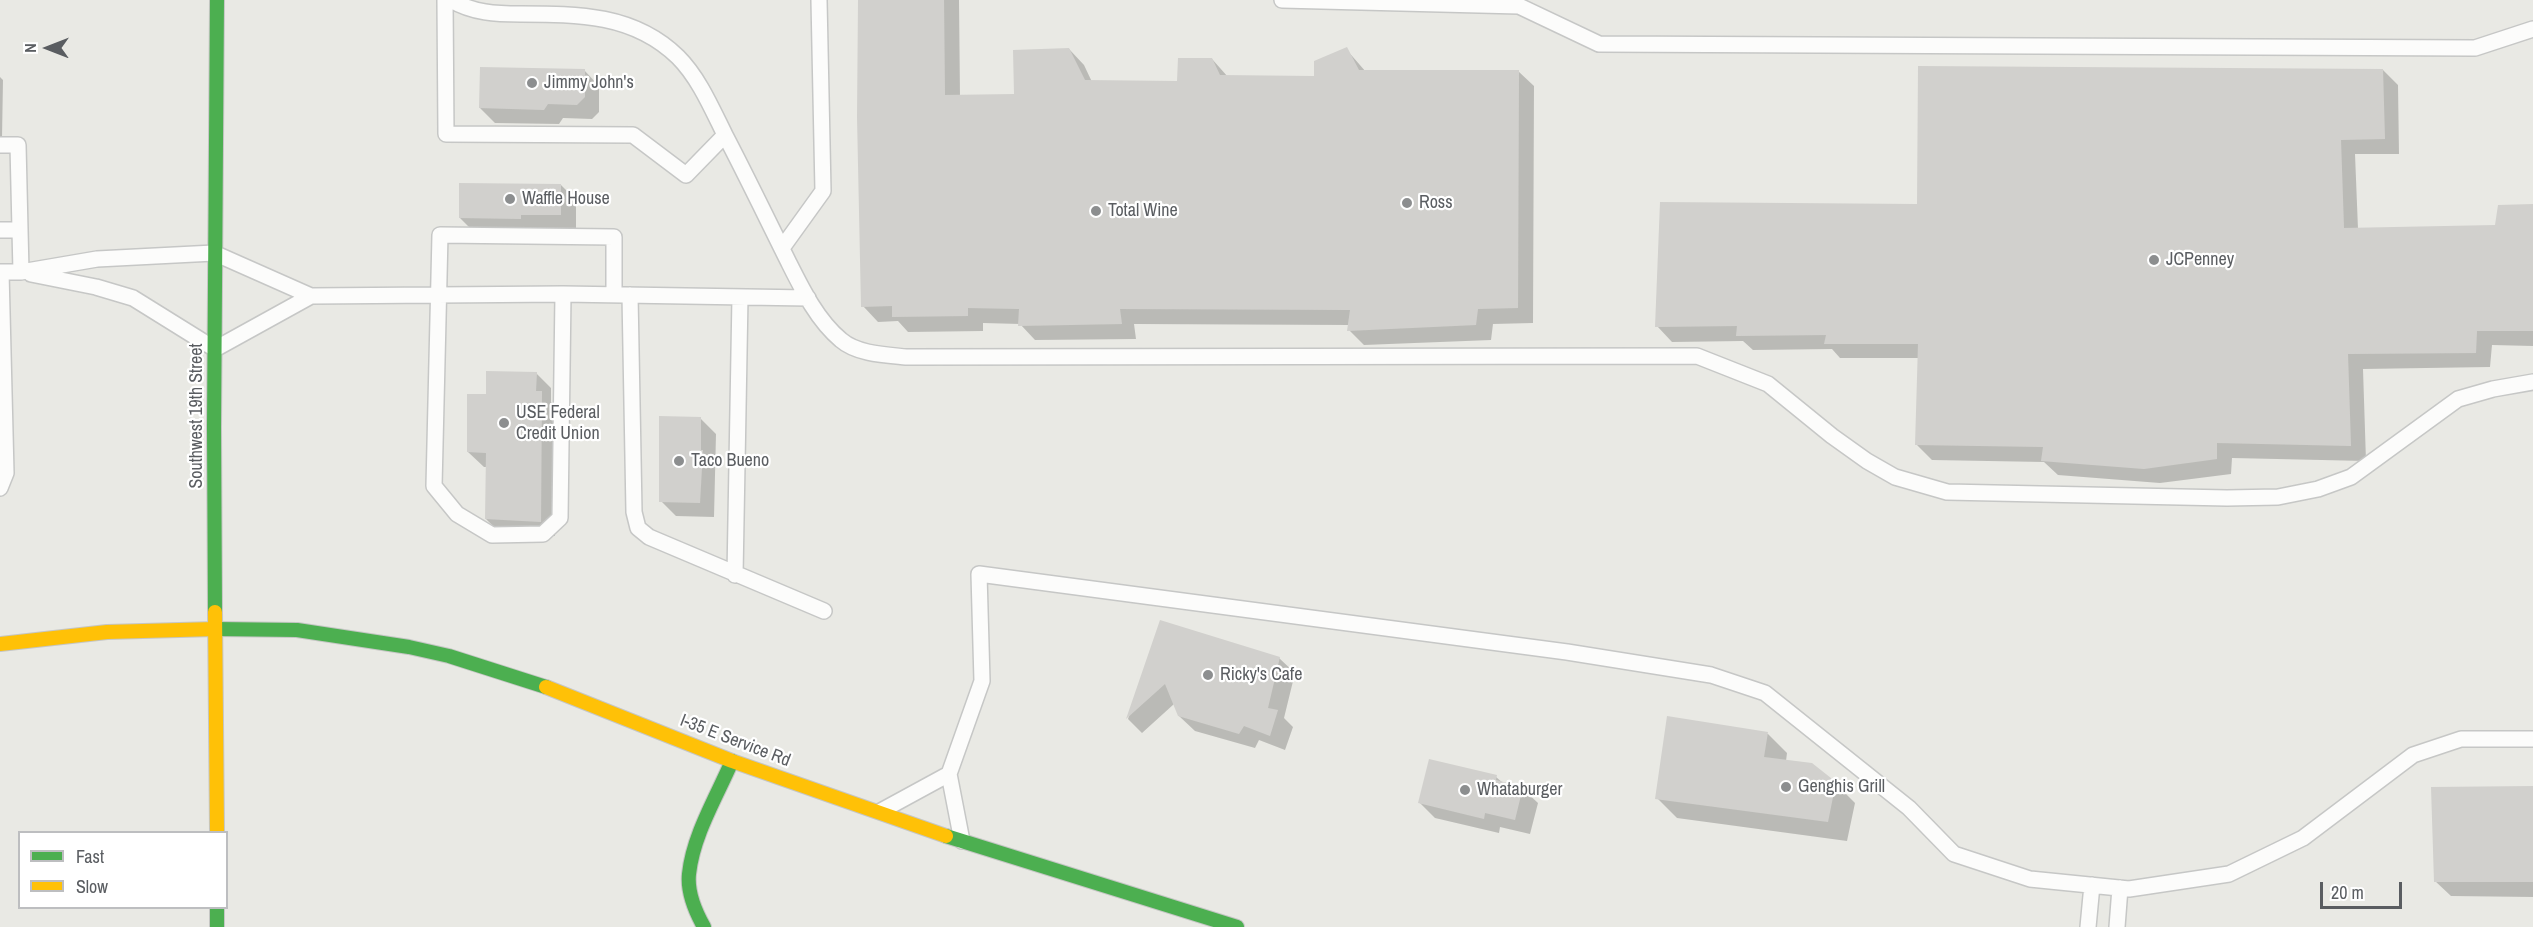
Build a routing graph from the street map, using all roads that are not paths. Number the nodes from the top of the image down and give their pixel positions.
1 (216, 0) edge
2 (445, 0) edge
3 (451, 0) edge
4 (819, 0) edge
5 (1282, 0) edge
6 (2533, 29) edge
7 (725, 135) junction
8 (0, 146) edge
9 (0, 230) edge
10 (19, 230) junction
11 (782, 248) junction
12 (214, 253) junction
13 (0, 272) edge
14 (21, 272) junction
15 (562, 294) junction
16 (614, 295) junction
17 (630, 295) junction
18 (311, 296) junction
19 (438, 297) junction
20 (740, 297) junction
21 (808, 298) junction
22 (215, 349) junction
23 (2, 359) edge
24 (2533, 382) edge
25 (0, 488) edge
26 (735, 575) junction
27 (824, 611) dead end
28 (215, 629) junction
29 (0, 644) edge
30 (2533, 739) edge
31 (732, 761) junction
32 (949, 774) junction
33 (878, 812) junction
34 (217, 831) edge
35 (962, 841) junction
36 (2092, 885) junction
37 (2120, 888) junction
38 (217, 909) edge
39 (217, 927) edge
40 (704, 927) edge
41 (1236, 927) edge
42 (2088, 927) edge
43 (2117, 927) edge

1 - 12 main road, Southwest 19th Street
2 - 7 lane
3 - 7 lane
4 - 11 lane
5 - 6 lane
7 - 11 lane
8 - 10 lane
9 - 10 lane
10 - 14 lane
11 - 21 lane
12 - 14 lane
12 - 18 lane
12 - 22 main road, Southwest 19th Street
13 - 14 lane
13 - 23 lane
14 - 22 lane
15 - 16 lane
15 - 19 lane
15 - 19 lane
16 - 17 lane
16 - 19 lane
17 - 20 lane
17 - 26 lane
18 - 19 lane
18 - 22 lane
20 - 21 lane
20 - 26 lane
21 - 24 lane
22 - 28 main road, Southwest 19th Street
23 - 25 lane
26 - 27 lane
28 - 29 main road, I-35 E Service Rd
28 - 31 main road, I-35 E Service Rd
28 - 34 main road, Southwest 19th Street
30 - 37 lane
31 - 33 main road, I-35 E Service Rd
31 - 40 main road
32 - 33 lane
32 - 35 lane
32 - 36 lane
33 - 35 main road, I-35 E Service Rd
35 - 41 main road, I-35 E Service Rd
36 - 37 lane
36 - 42 lane
37 - 43 lane
38 - 39 main road

